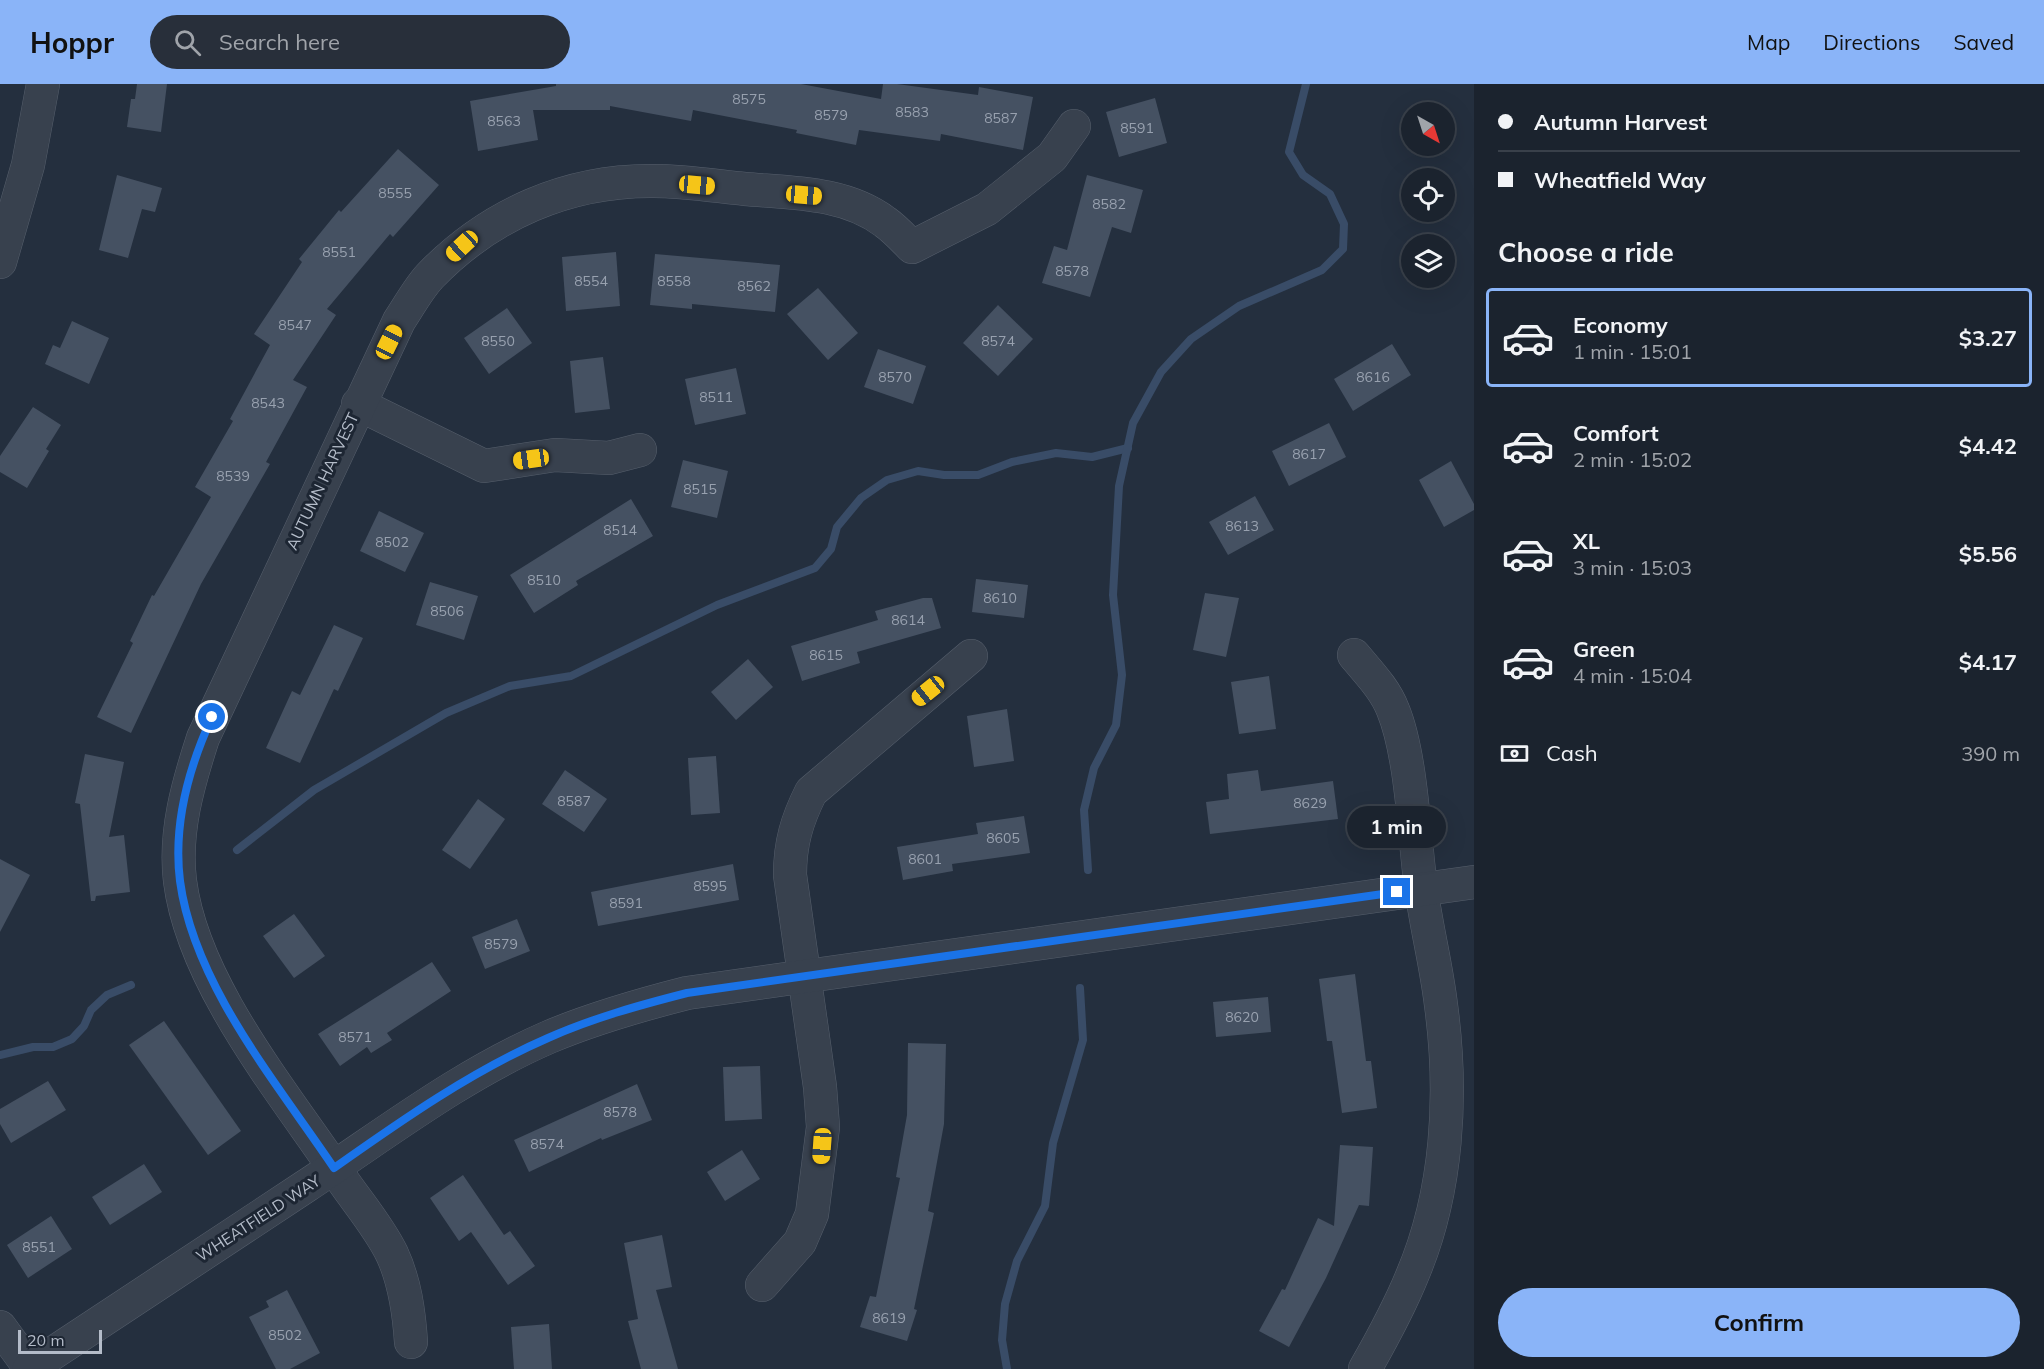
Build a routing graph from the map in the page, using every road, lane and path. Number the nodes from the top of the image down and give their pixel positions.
1 (43, 84) edge
2 (1074, 126) dead end
3 (0, 262) edge
4 (358, 404) junction
5 (640, 450) dead end
6 (1354, 655) dead end
7 (971, 656) dead end
8 (1474, 882) edge
9 (1421, 889) junction
10 (804, 976) junction
11 (334, 1168) junction
12 (762, 1285) dead end
13 (0, 1327) edge
14 (411, 1342) dead end
15 (29, 1369) edge
16 (1365, 1369) edge

1 - 3 street
2 - 4 street, AUTUMN HARVEST
4 - 5 street
4 - 11 street, AUTUMN HARVEST
6 - 9 street
7 - 10 street
8 - 9 street, WHEATFIELD WAY
9 - 10 street, WHEATFIELD WAY
9 - 16 street
10 - 11 street, WHEATFIELD WAY
10 - 12 street
11 - 14 street, AUTUMN HARVEST
11 - 15 street, WHEATFIELD WAY
13 - 15 street

